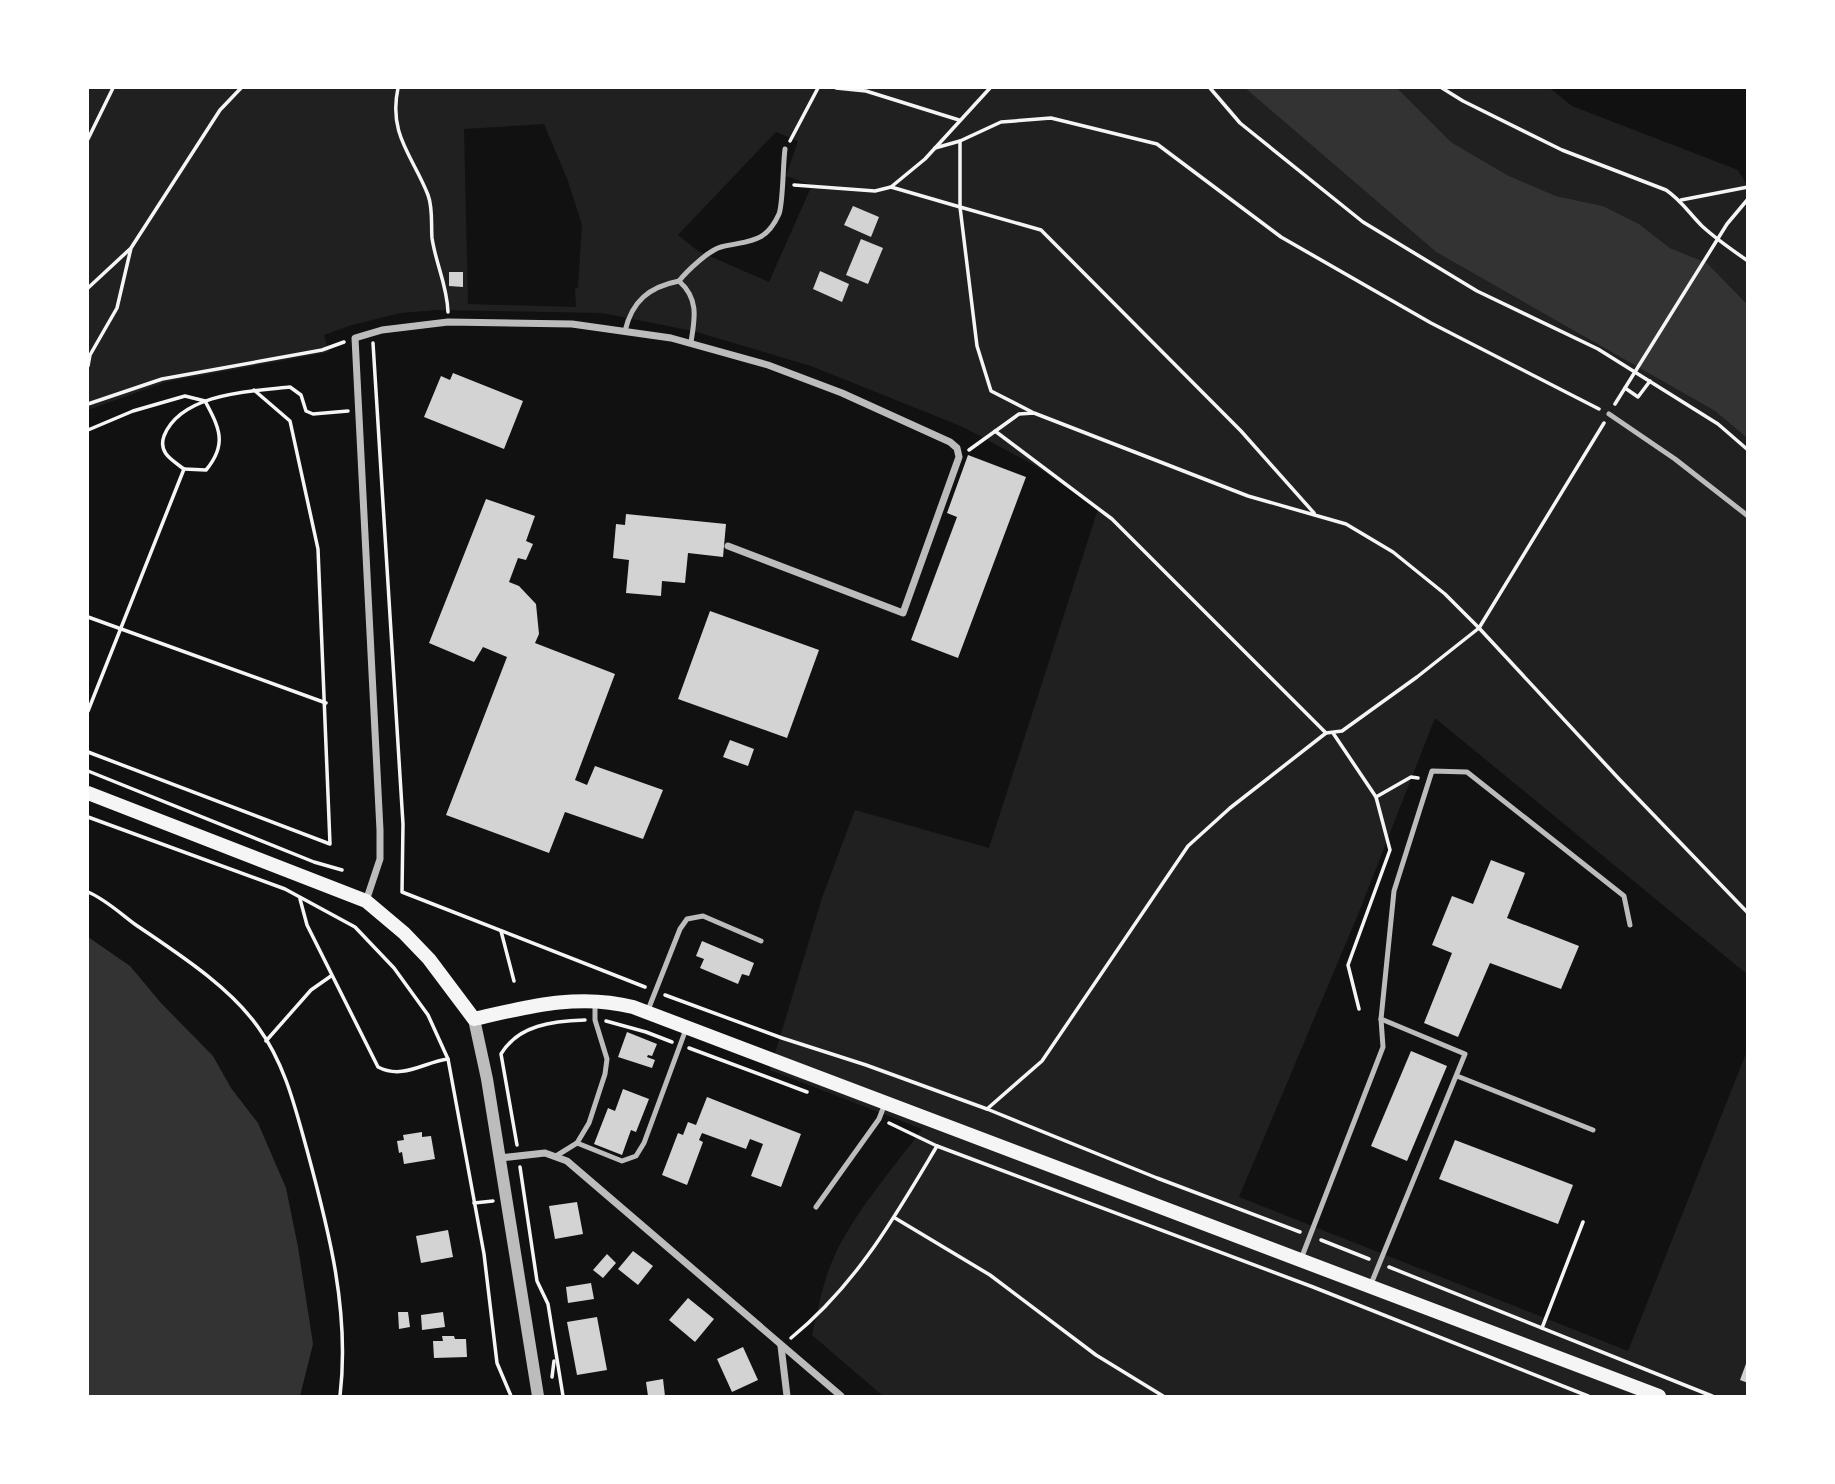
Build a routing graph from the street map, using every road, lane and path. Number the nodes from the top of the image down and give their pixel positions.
1 (113, 88) edge
2 (241, 88) edge
3 (398, 88) edge
4 (818, 88) edge
5 (836, 88) edge
6 (990, 88) edge
7 (1210, 88) edge
8 (1442, 88) edge
9 (960, 120) junction
10 (88, 139) edge
11 (960, 141) junction
12 (935, 148) junction
13 (785, 149) joint
14 (782, 184) junction
15 (891, 187) junction
16 (1748, 187) edge
17 (1748, 199) edge
18 (1681, 200) junction
19 (960, 206) junction
20 (1718, 240) junction
21 (131, 248) junction
22 (1748, 261) edge
23 (679, 281) junction
24 (88, 288) edge
25 (448, 322) junction
26 (625, 331) junction
27 (372, 334) junction
28 (355, 338) junction
29 (691, 342) junction
30 (88, 366) edge
31 (1650, 381) junction
32 (1625, 388) junction
33 (254, 390) junction
34 (205, 401) junction
35 (88, 404) edge
36 (349, 411) dead end
37 (1034, 413) junction
38 (1609, 414) junction
39 (88, 430) edge
40 (995, 431) junction
41 (1748, 450) edge
42 (959, 457) junction
43 (184, 469) junction
44 (1314, 513) junction
45 (1748, 516) edge
46 (728, 546) dead end
47 (88, 617) edge
48 (1479, 628) junction
49 (119, 629) junction
50 (326, 703) junction
51 (88, 711) edge
52 (1326, 733) junction
53 (1333, 733) junction
54 (88, 752) edge
55 (88, 771) edge
56 (1430, 779) junction
57 (88, 793) edge
58 (1376, 797) junction
59 (88, 817) edge
60 (314, 862) junction
61 (342, 870) dead end
62 (308, 878) junction
63 (88, 892) edge
64 (299, 898) junction
65 (366, 901) junction
66 (1748, 913) edge
67 (1630, 925) dead end
68 (501, 931) junction
69 (761, 941) dead end
70 (331, 976) junction
71 (514, 981) dead end
72 (656, 991) junction
73 (595, 1000) junction
74 (1359, 1009) dead end
75 (647, 1012) junction
76 (474, 1019) junction
77 (1381, 1019) junction
78 (595, 1020) junction
79 (687, 1028) junction
80 (266, 1041) junction
81 (680, 1045) junction
82 (448, 1059) junction
83 (1457, 1076) junction
84 (817, 1096) dead end
85 (886, 1102) junction
86 (987, 1110) junction
87 (879, 1119) junction
88 (1593, 1130) dead end
89 (577, 1143) junction
90 (937, 1146) junction
91 (518, 1156) junction
92 (556, 1156) junction
93 (500, 1158) junction
94 (816, 1207) dead end
95 (895, 1218) junction
96 (1583, 1222) dead end
97 (1310, 1236) junction
98 (1300, 1262) junction
99 (1380, 1263) junction
100 (1370, 1287) junction
101 (1542, 1328) junction
102 (781, 1346) junction
103 (555, 1357) junction
104 (551, 1379) dead end
105 (340, 1396) edge
106 (511, 1396) edge
107 (538, 1396) edge
108 (563, 1396) edge
109 (787, 1396) edge
110 (841, 1396) edge
111 (1163, 1396) edge
112 (1588, 1396) edge
113 (1659, 1396) edge
114 (1712, 1396) edge

1 - 10 path
2 - 21 path
3 - 25 path
4 - 13 path
5 - 9 path
6 - 9 path
7 - 31 path
8 - 18 path
9 - 12 path
11 - 12 path
11 - 19 path
11 - 38 path
12 - 15 path
13 - 14 lane
14 - 15 path
14 - 23 lane
15 - 19 path
16 - 18 path
17 - 20 path
18 - 20 path
19 - 37 path
19 - 44 path
20 - 22 path
20 - 32 path
21 - 24 path
21 - 30 path
23 - 26 lane
23 - 29 lane
25 - 26 street
25 - 27 street
26 - 29 street
27 - 28 street
27 - 68 path
28 - 35 path
28 - 65 street
29 - 42 street
31 - 32 path
31 - 41 path
32 - 38 path
33 - 34 path
33 - 36 path
33 - 50 path
34 - 39 path
34 - 43 path
34 - 43 path
37 - 40 path
37 - 44 path
38 - 45 lane
38 - 48 path
40 - 42 path
40 - 52 path
42 - 46 street
43 - 49 path
44 - 48 path
47 - 49 path
48 - 53 path
48 - 66 path
49 - 50 path
49 - 51 path
50 - 54 path
52 - 53 path
52 - 86 path
53 - 58 path
55 - 60 path
56 - 58 path
56 - 67 lane
56 - 77 lane
57 - 62 main road
58 - 74 path
59 - 64 path
60 - 61 path
60 - 62 path
62 - 64 path
62 - 65 main road
63 - 80 path
64 - 70 path
64 - 82 path
65 - 76 main road
68 - 71 path
68 - 72 path
69 - 72 lane
70 - 80 path
70 - 82 path
72 - 75 lane
72 - 86 path
73 - 75 main road
73 - 76 main road
73 - 78 lane
75 - 79 main road
76 - 93 street
77 - 83 lane
77 - 97 lane
78 - 81 path
78 - 89 lane
78 - 91 path
79 - 81 lane
79 - 85 main road
80 - 105 path
81 - 84 path
81 - 89 lane
82 - 106 path
83 - 88 lane
83 - 99 lane
85 - 87 lane
85 - 98 main road
86 - 97 path
87 - 90 path
87 - 94 lane
89 - 92 lane
90 - 95 path
90 - 112 path
91 - 92 street
91 - 93 street
91 - 103 path
92 - 102 street
93 - 107 street
95 - 102 path
95 - 111 path
96 - 101 path
97 - 98 lane
97 - 99 path
98 - 100 main road
99 - 100 lane
99 - 101 path
100 - 113 main road
101 - 114 path
102 - 109 street
102 - 110 street
103 - 104 path
103 - 108 path

